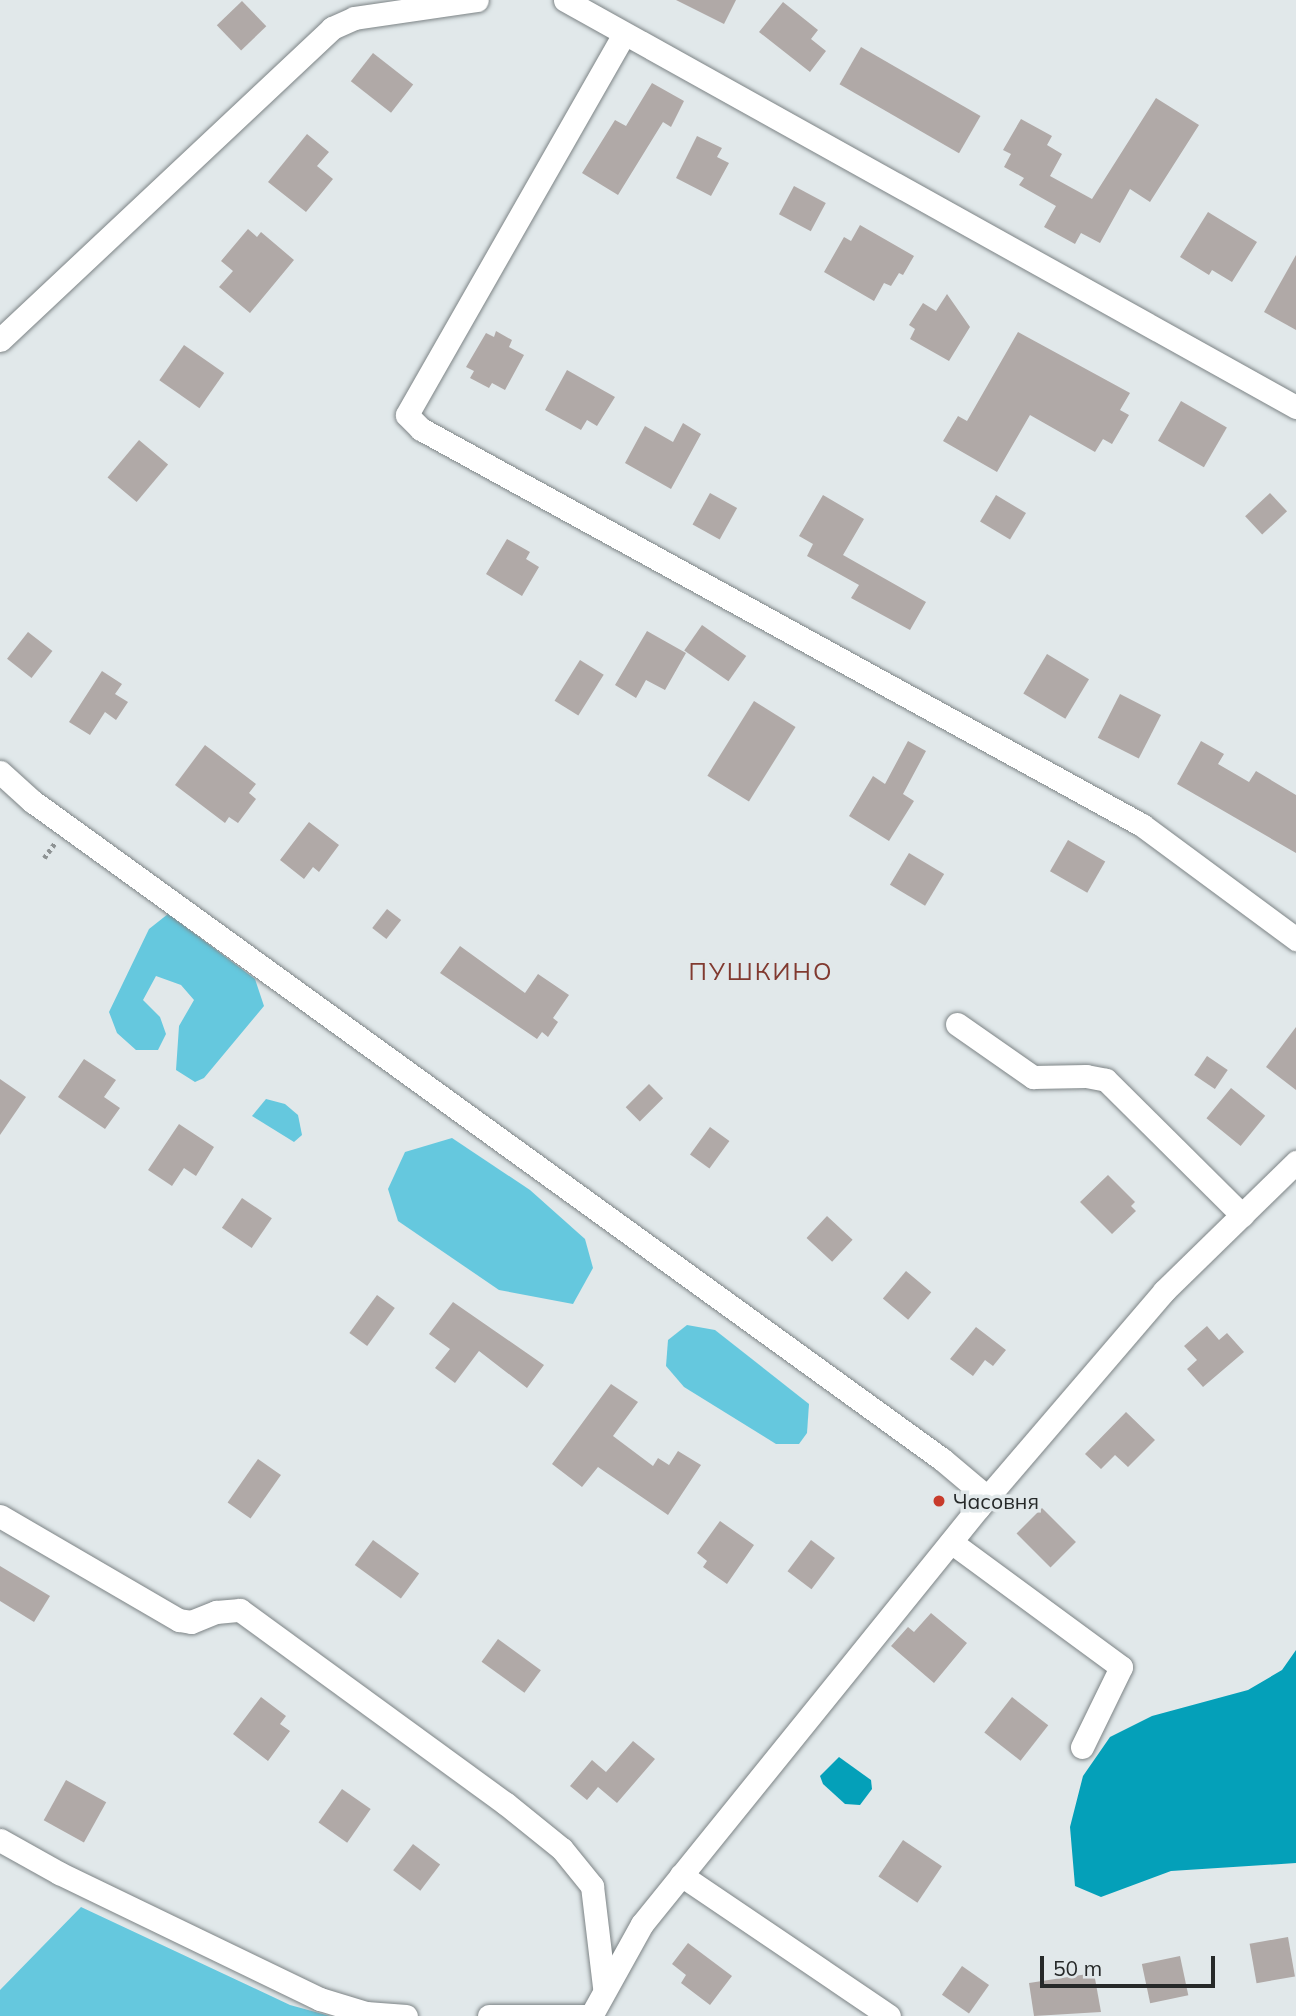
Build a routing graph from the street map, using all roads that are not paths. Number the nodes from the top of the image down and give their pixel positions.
1 (477, 0) edge
2 (565, 0) edge
3 (624, 34) junction
4 (0, 340) edge
5 (1296, 407) edge
6 (0, 772) edge
7 (1296, 939) edge
8 (957, 1024) dead end
9 (1296, 1162) edge
10 (1242, 1215) junction
11 (987, 1497) junction
12 (0, 1516) edge
13 (951, 1542) junction
14 (1082, 1747) dead end
15 (0, 1840) edge
16 (681, 1875) junction
17 (604, 1987) junction
18 (406, 2016) edge
19 (489, 2016) edge
20 (585, 2016) edge
21 (591, 2016) edge
22 (889, 2016) edge

1 - 4 street
2 - 3 street
3 - 5 street
3 - 7 street
6 - 11 street
8 - 10 street
9 - 10 street
10 - 11 street
11 - 13 street
12 - 17 street
13 - 14 street
13 - 16 street
15 - 18 street
16 - 17 street
16 - 22 street
17 - 21 street
19 - 20 street

